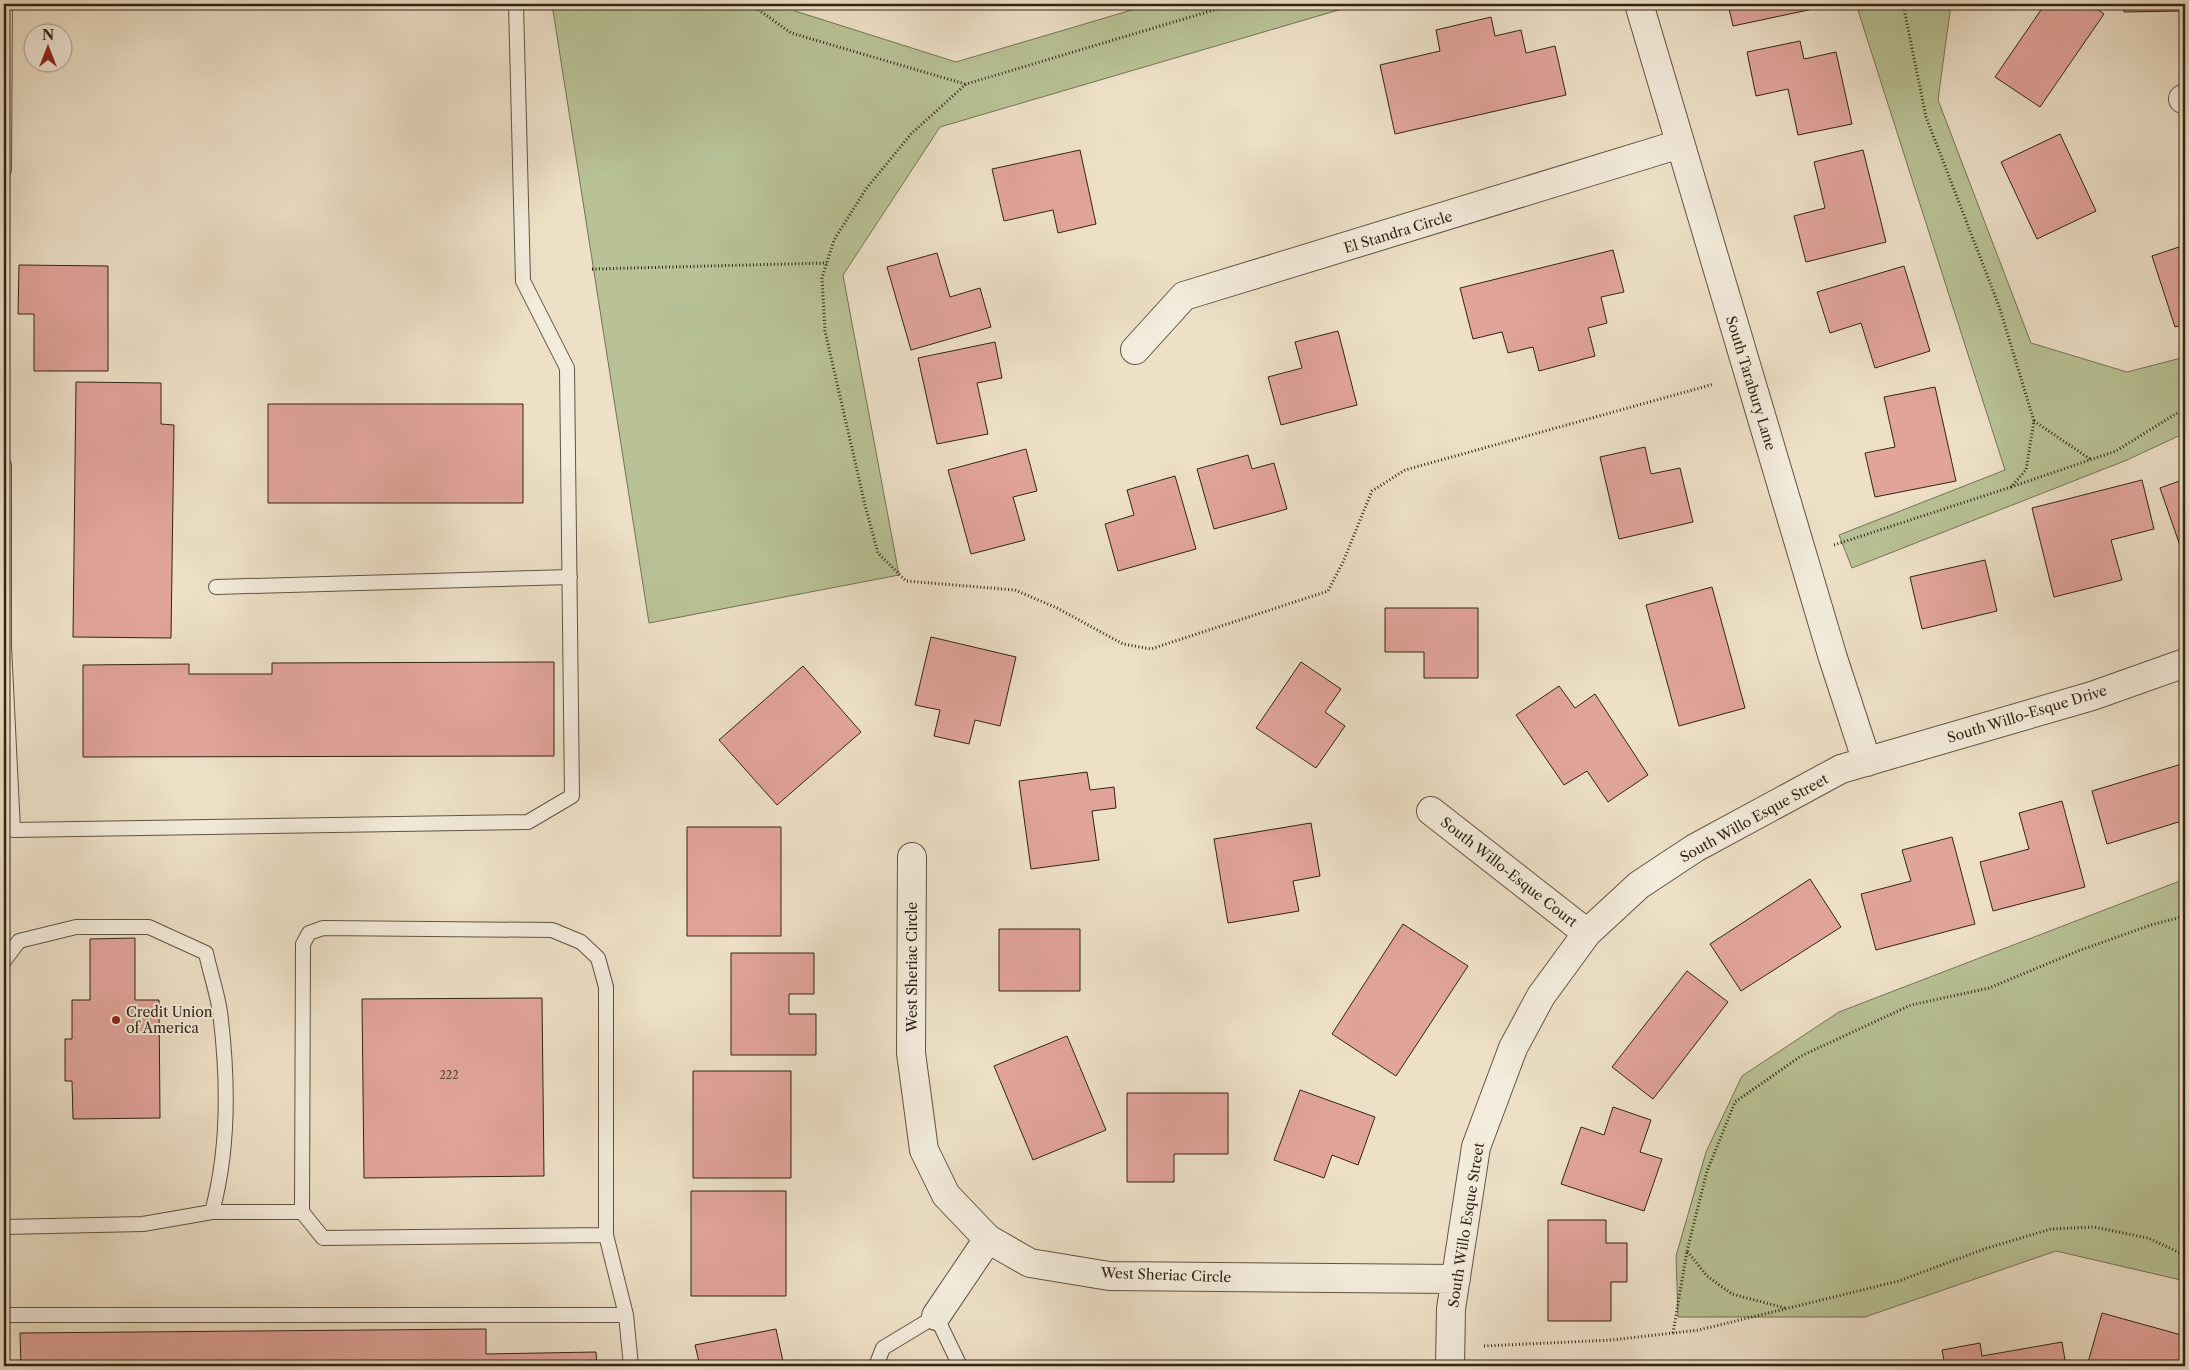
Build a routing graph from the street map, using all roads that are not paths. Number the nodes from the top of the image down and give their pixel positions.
1 (5, 4) edge
2 (516, 4) edge
3 (1638, 4) edge
4 (1680, 144) junction
5 (4, 170) edge
6 (1135, 350) dead end
7 (4, 465) edge
8 (570, 577) junction
9 (216, 587) dead end
10 (4, 646) edge
11 (2185, 663) edge
12 (1867, 762) junction
13 (1431, 811) dead end
14 (912, 857) dead end
15 (1587, 933) junction
16 (4, 961) edge
17 (212, 1212) junction
18 (302, 1212) junction
19 (4, 1227) edge
20 (606, 1235) junction
21 (988, 1239) junction
22 (1456, 1280) junction
23 (4, 1315) edge
24 (626, 1315) junction
25 (936, 1316) junction
26 (631, 1366) edge
27 (876, 1366) edge
28 (960, 1366) edge
29 (1450, 1366) edge

1 - 5 lane
2 - 8 lane
3 - 4 street, South Tarabury Lane
4 - 6 street, El Standra Circle
4 - 12 street, South Tarabury Lane
7 - 10 lane
8 - 9 lane
8 - 10 lane
11 - 12 street, South Willo-Esque Drive
12 - 15 street, South Willo Esque Street
13 - 15 street, South Willo-Esque Court
14 - 21 street, West Sheriac Circle
15 - 22 street, South Willo Esque Street
16 - 17 lane
17 - 18 lane
17 - 19 lane
18 - 20 lane
18 - 20 lane
20 - 24 lane
21 - 22 street, West Sheriac Circle
21 - 25 street
22 - 29 street, South Willo Esque Street
23 - 24 lane
24 - 26 lane
25 - 27 lane
25 - 28 lane

